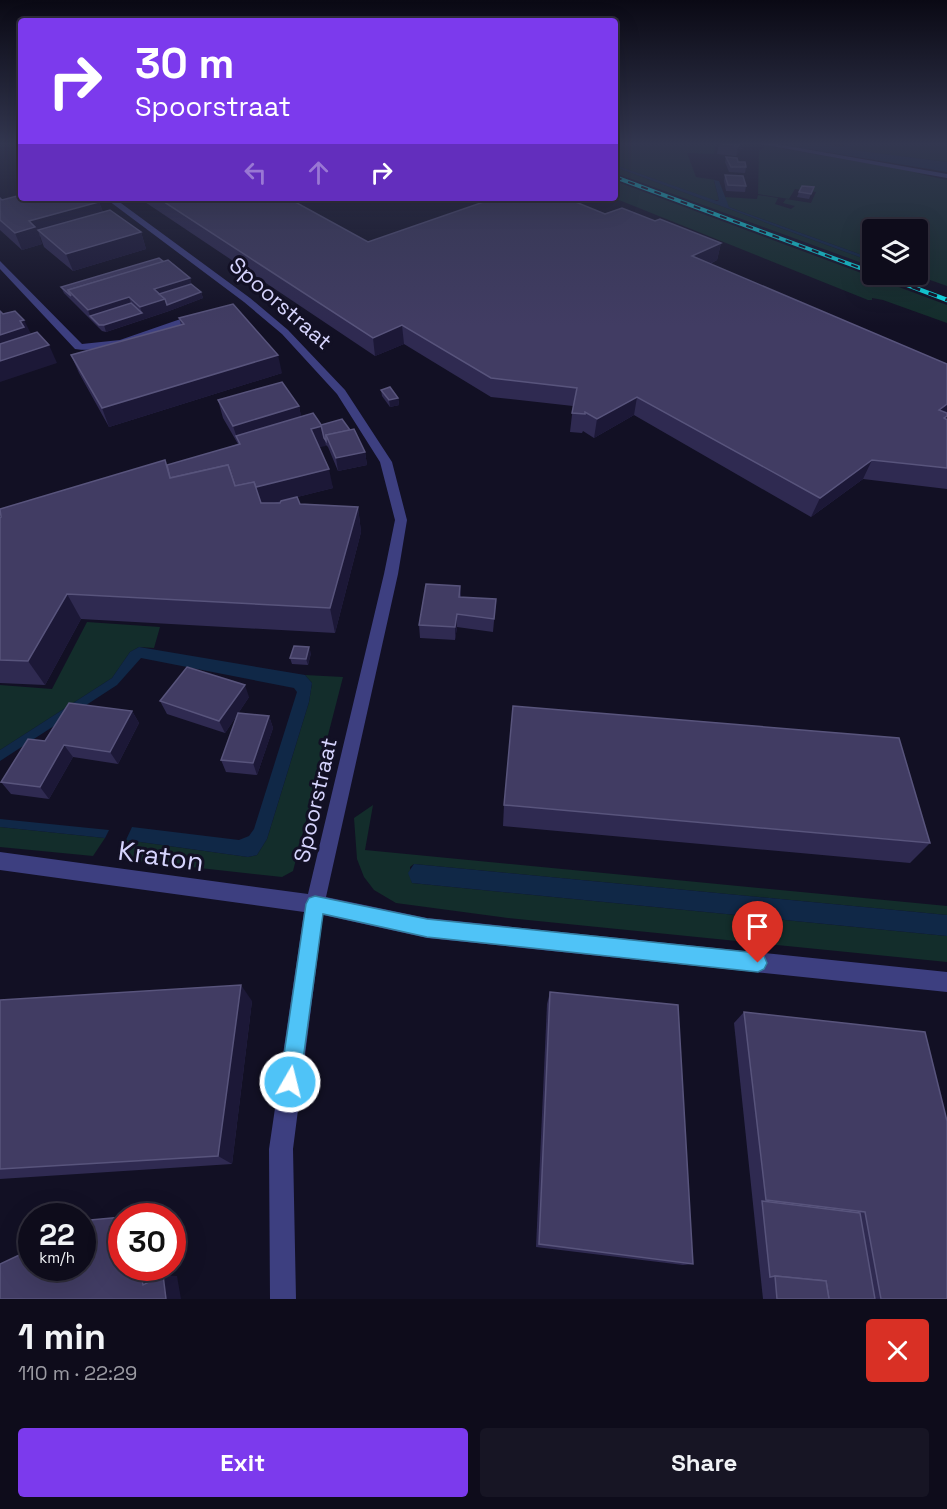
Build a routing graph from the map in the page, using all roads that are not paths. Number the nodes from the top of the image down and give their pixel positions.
1 (117, 205) edge
2 (0, 264) edge
3 (213, 311) edge
4 (0, 861) edge
5 (315, 904) junction
6 (947, 982) edge
7 (283, 1299) edge

1 - 5 street, Spoorstraat
2 - 3 street
4 - 5 street, Kraton
5 - 6 street
5 - 7 street, Spoorstraat

